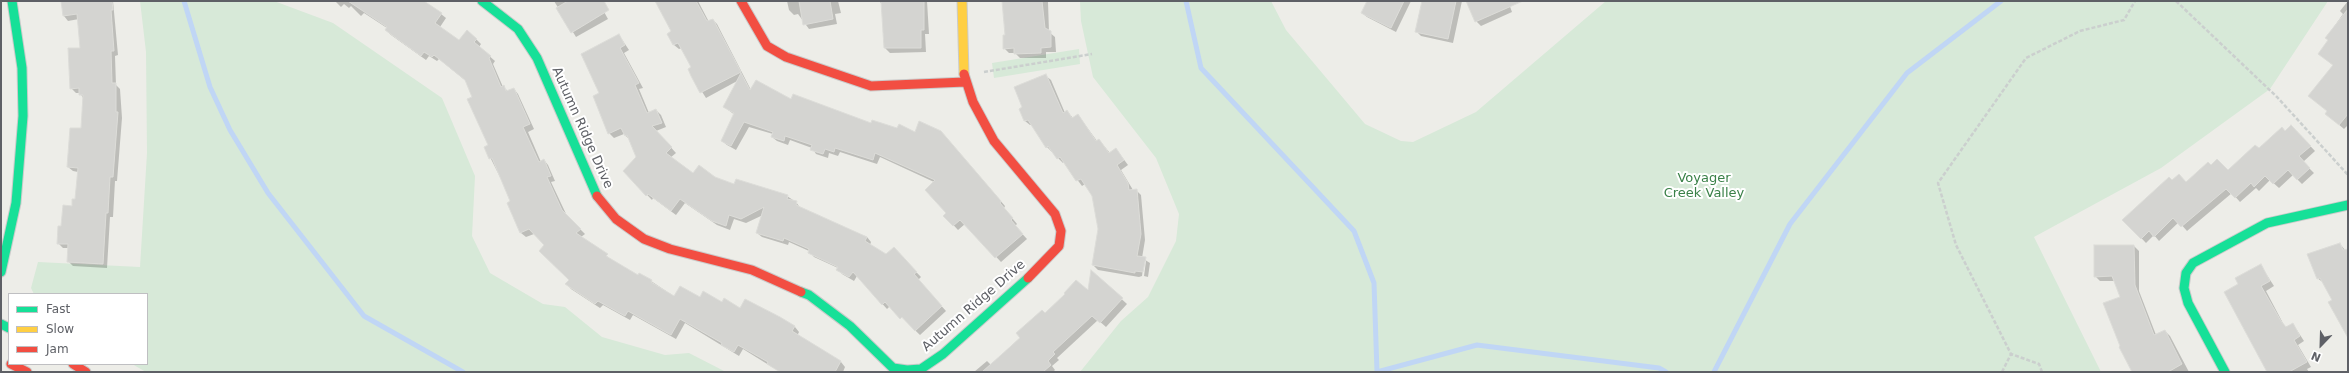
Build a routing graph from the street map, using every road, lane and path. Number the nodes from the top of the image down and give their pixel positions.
1 (12, 1) edge
2 (482, 1) edge
3 (741, 1) edge
4 (962, 1) edge
5 (2135, 1) edge
6 (2176, 1) edge
7 (1092, 54) dead end
8 (964, 80) junction
9 (2348, 175) edge
10 (2348, 205) edge
11 (1, 272) edge
12 (2010, 354) junction
13 (14, 365) edge
14 (75, 365) edge
15 (27, 372) edge
16 (86, 372) edge
17 (2002, 372) edge
18 (2042, 372) edge
19 (2225, 372) edge

1 - 11 street
2 - 8 street, Autumn Ridge Drive
3 - 8 street
4 - 8 street, Autumn Ridge Drive
5 - 12 path
6 - 9 path
7 - 8 path
10 - 19 street
12 - 17 path
12 - 18 path
13 - 15 street
14 - 16 street

